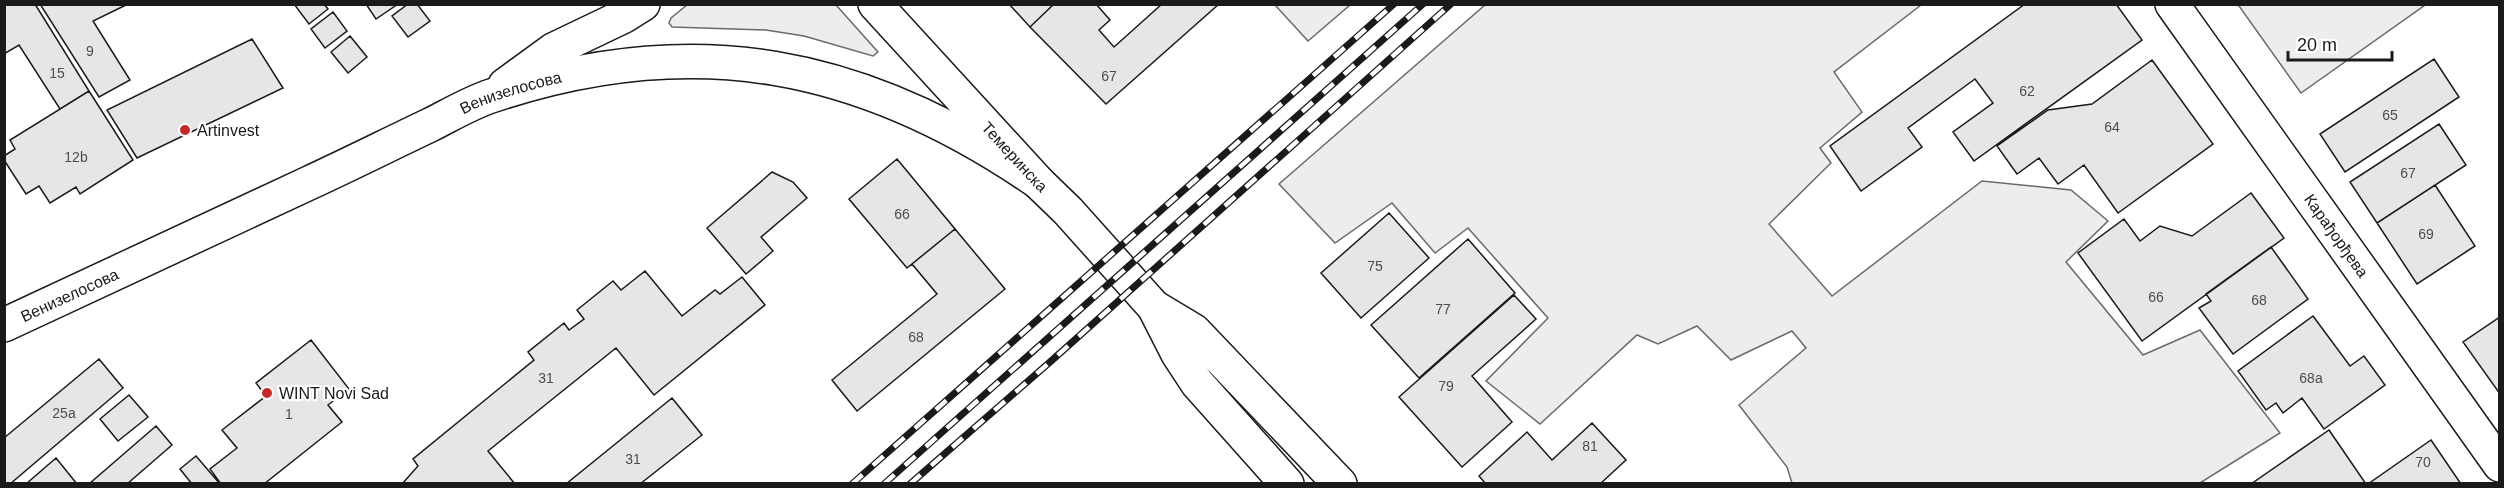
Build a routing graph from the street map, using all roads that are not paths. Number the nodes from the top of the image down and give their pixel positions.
1 (644, 4) edge
2 (875, 4) edge
3 (2172, 4) edge
4 (489, 97) junction
5 (1038, 183) junction
6 (1154, 307) junction
7 (4, 325) edge
8 (2499, 465) edge
9 (1287, 483) edge
10 (1340, 483) edge

1 - 4 main road
2 - 5 main road, Темеринска
3 - 8 main road, Карађорђева
4 - 5 main road, Венизелосова
4 - 7 main road, Венизелосова
5 - 6 main road, Темеринска
6 - 9 main road, Темеринска
6 - 10 main road, Темеринска

